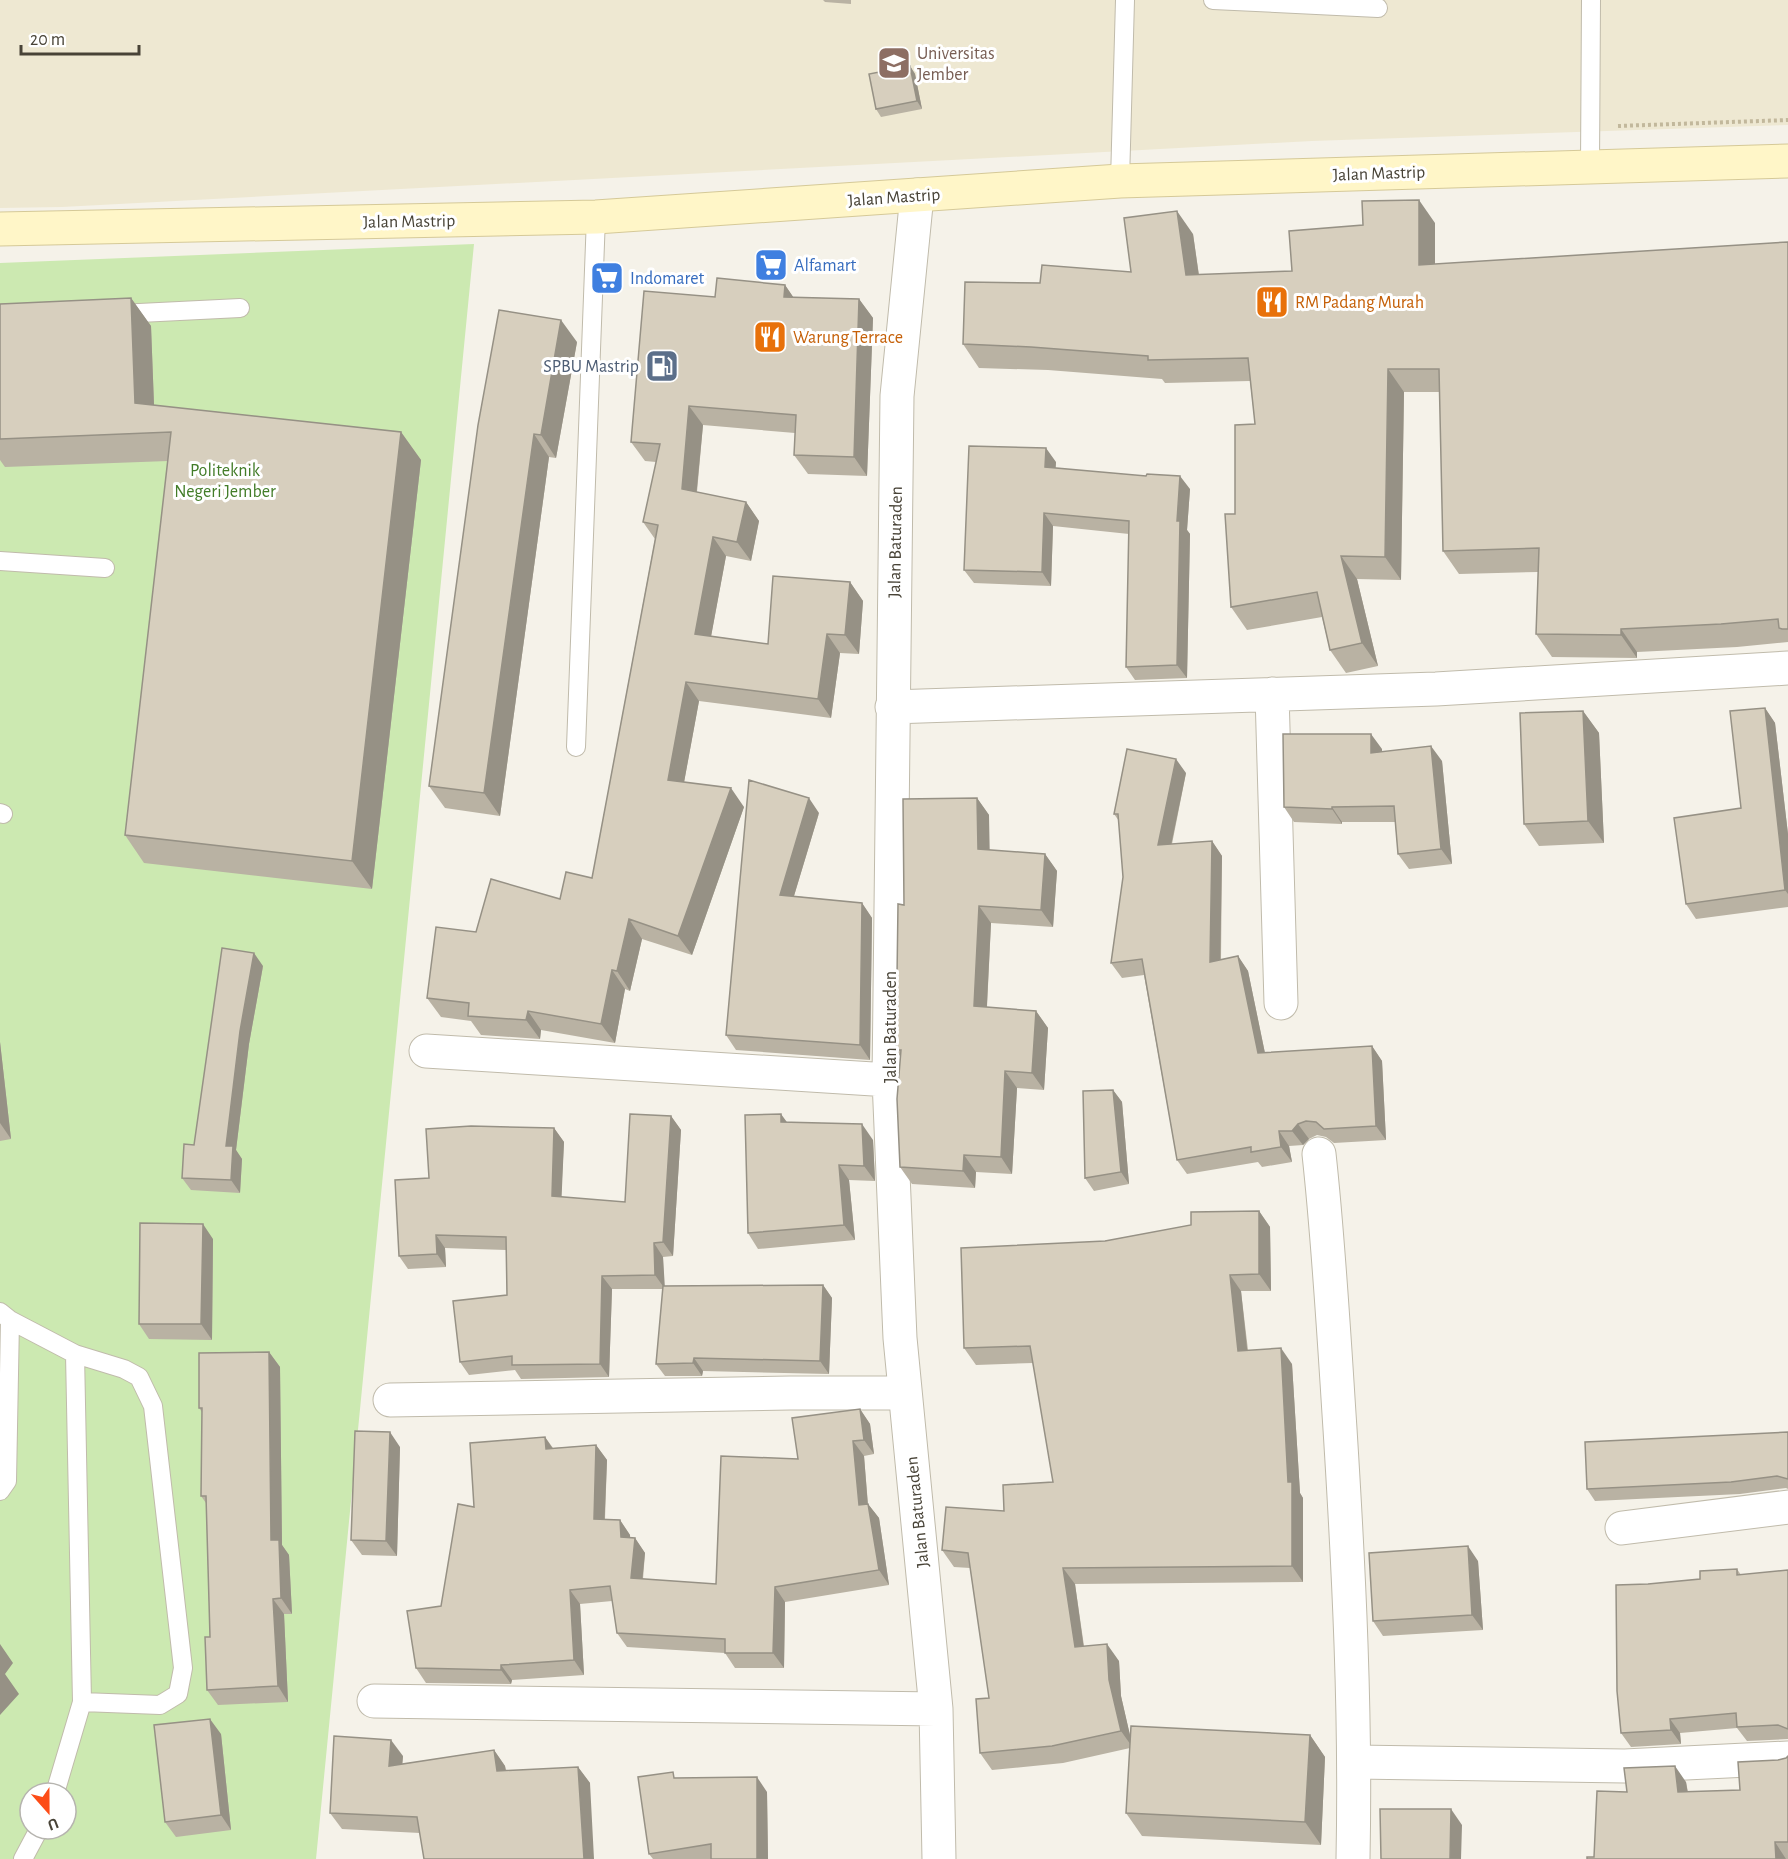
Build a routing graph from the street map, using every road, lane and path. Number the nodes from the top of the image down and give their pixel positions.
1 (1125, 0) edge
2 (1213, 0) edge
3 (1591, 0) edge
4 (1378, 8) dead end
5 (1788, 120) edge
6 (1590, 127) junction
7 (1788, 161) edge
8 (1590, 166) junction
9 (1120, 181) junction
10 (917, 195) junction
11 (596, 217) junction
12 (0, 229) edge
13 (240, 308) dead end
14 (103, 315) edge
15 (0, 561) edge
16 (105, 567) dead end
17 (1788, 668) edge
18 (1272, 694) junction
19 (892, 707) junction
20 (576, 747) dead end
21 (1281, 1003) dead end
22 (426, 1051) dead end
23 (889, 1080) junction
24 (1318, 1154) dead end
25 (5, 1316) edge
26 (75, 1354) junction
27 (905, 1394) junction
28 (390, 1400) dead end
29 (0, 1491) edge
30 (1788, 1507) edge
31 (1622, 1528) dead end
32 (374, 1701) dead end
33 (82, 1702) junction
34 (936, 1709) junction
35 (1788, 1758) edge
36 (1355, 1762) junction
37 (59, 1781) edge
38 (33, 1841) edge
39 (23, 1859) edge
40 (939, 1859) edge
41 (1353, 1859) edge

1 - 9 lane
2 - 4 lane
3 - 6 lane
5 - 6 path
6 - 8 lane
7 - 8 main road, Jalan Mastrip
8 - 9 main road, Jalan Mastrip
9 - 10 main road, Jalan Mastrip
10 - 11 main road, Jalan Mastrip
10 - 19 street, Jalan Baturaden
11 - 12 main road, Jalan Mastrip
11 - 20 lane
13 - 14 lane
15 - 16 lane
17 - 18 street
18 - 19 street
18 - 21 street
19 - 23 street, Jalan Baturaden
22 - 23 street
23 - 27 street, Jalan Baturaden
24 - 36 street
25 - 26 lane
25 - 29 lane
26 - 33 lane
26 - 33 lane
27 - 28 street
27 - 34 street, Jalan Baturaden
30 - 31 street
32 - 34 street
33 - 37 lane
34 - 40 street, Jalan Baturaden
35 - 36 street
36 - 41 street
38 - 39 lane

